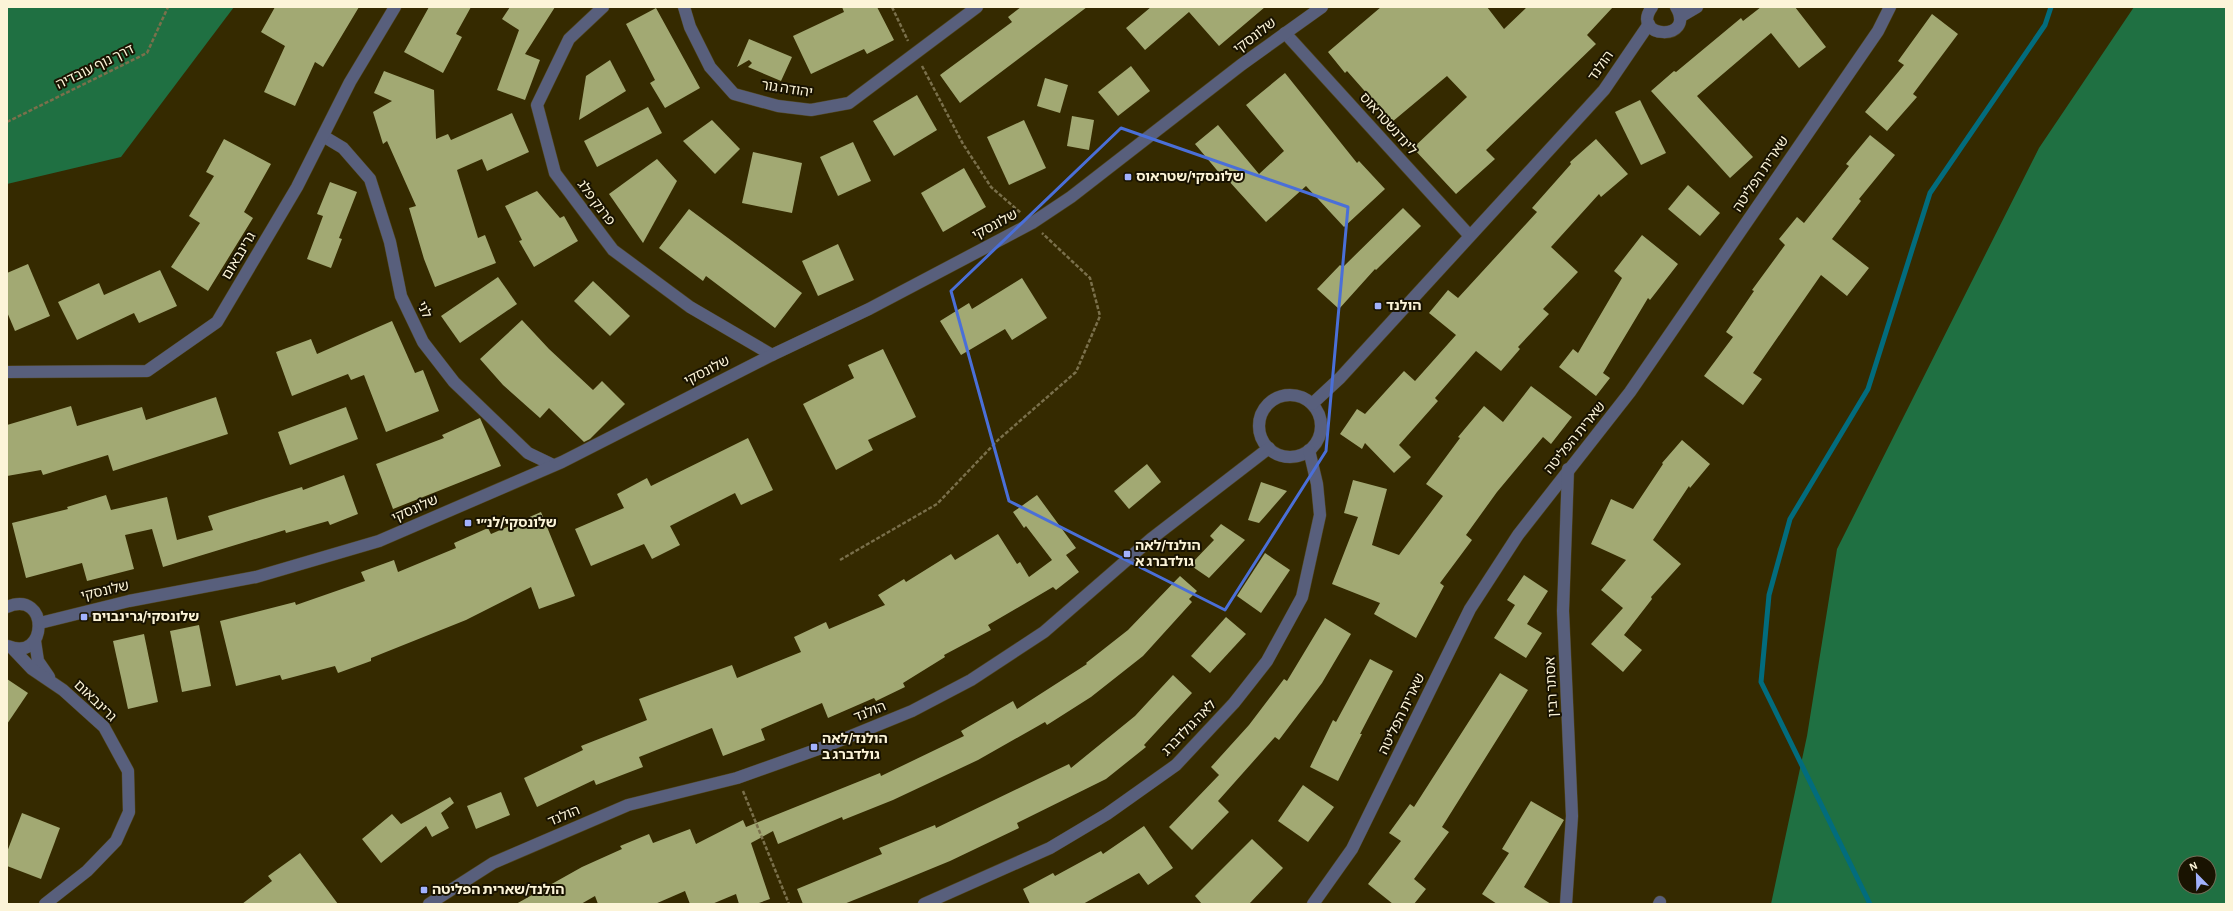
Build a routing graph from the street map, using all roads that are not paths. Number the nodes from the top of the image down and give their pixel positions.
1 (394, 7) edge
2 (603, 7) edge
3 (684, 7) edge
4 (977, 7) edge
5 (1322, 7) edge
6 (1652, 7) edge
7 (1697, 7) edge
8 (1890, 7) edge
9 (1678, 12) edge
10 (1649, 24) junction
11 (1285, 33) junction
12 (323, 136) junction
13 (1469, 235) junction
14 (772, 355) junction
15 (7, 372) edge
16 (1312, 404) junction
17 (1269, 448) junction
18 (1309, 450) junction
19 (553, 465) junction
20 (1568, 469) junction
21 (7, 607) edge
22 (40, 623) junction
23 (35, 641) junction
24 (9, 646) edge
25 (52, 682) junction
26 (46, 904) edge
27 (429, 904) edge
28 (924, 904) edge
29 (1313, 904) edge
30 (1566, 904) edge

1 - 12 street, גרינבאום
2 - 14 street, פרנק פלג
3 - 4 street, יהודה גור
5 - 11 street, שלונסקי
6 - 10 street
7 - 9 street
8 - 20 street, שארית הפליטה
9 - 10 street
10 - 13 street, הולנד
11 - 13 street, לינדנשטראוס
11 - 14 street, שלונסקי
12 - 15 street, גרינבאום
12 - 19 street, לני
13 - 16 street, הולנד
14 - 19 street, שלונסקי
16 - 17 street
16 - 18 street
17 - 18 street
17 - 27 street, הולנד
18 - 28 street, לאה גולדברג
19 - 22 street, שלונסקי
20 - 29 street, שארית הפליטה
20 - 30 street, אסתר רבין
21 - 22 street
22 - 23 street
23 - 24 street
23 - 25 street
24 - 25 street, גרינבאום
25 - 26 street, גרינבאום

